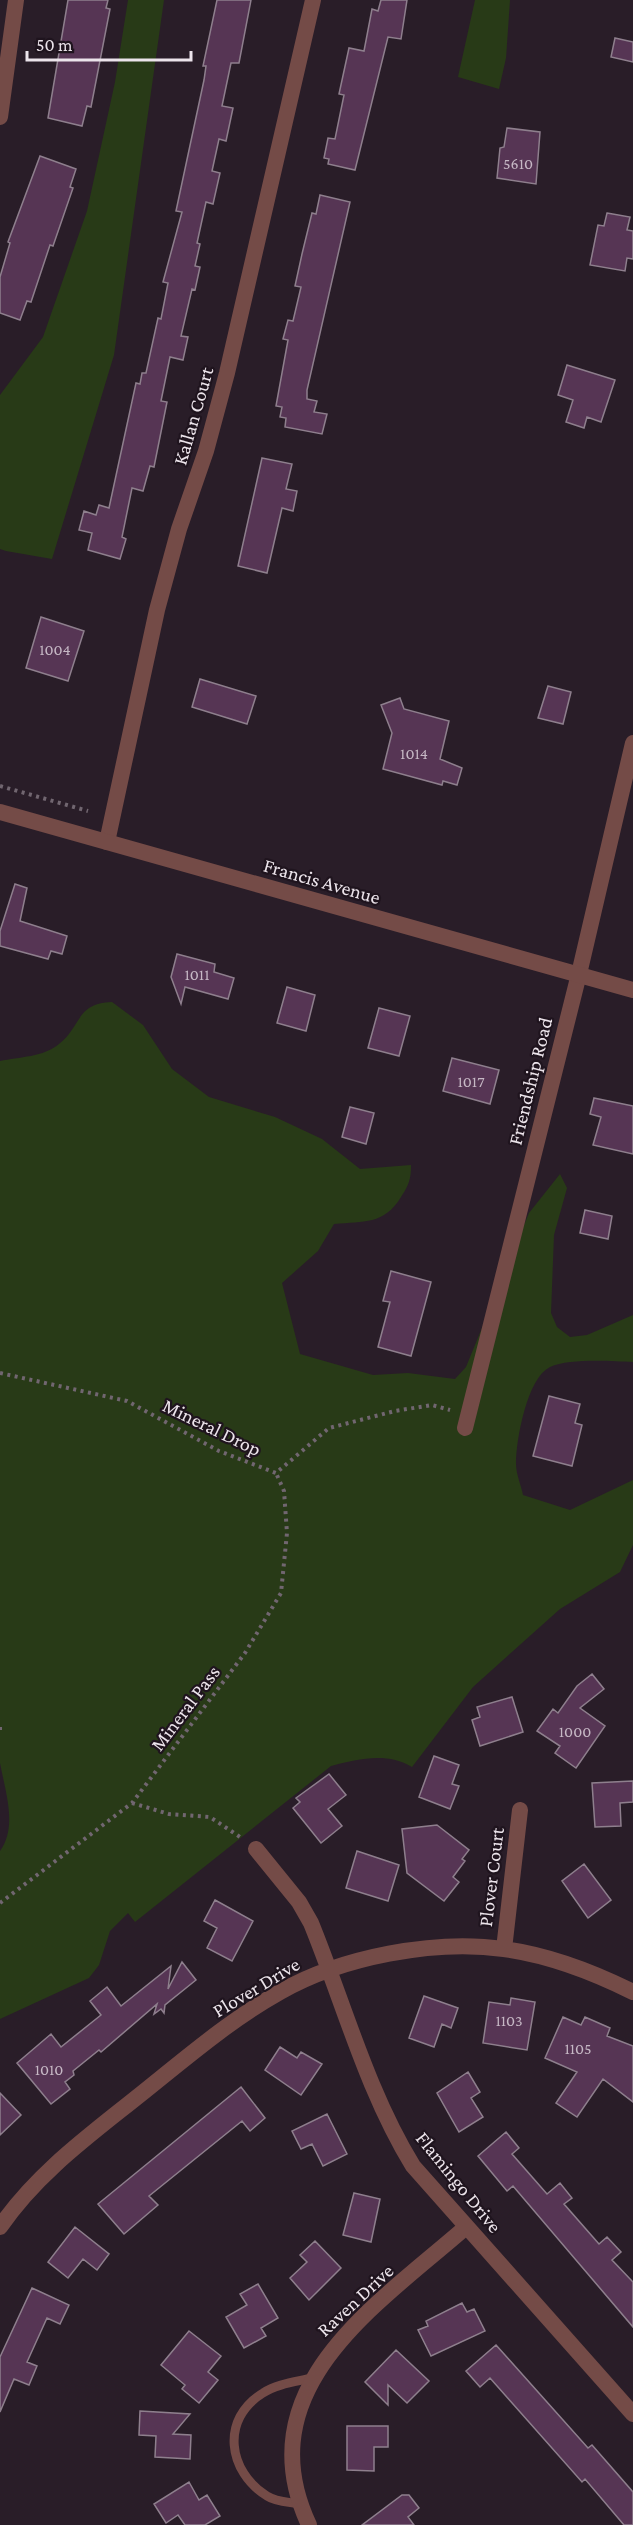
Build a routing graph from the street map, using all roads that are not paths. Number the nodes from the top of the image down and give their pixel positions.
1 (16, 0) edge
2 (313, 0) edge
3 (0, 117) edge
4 (633, 743) edge
5 (0, 812) edge
6 (107, 842) junction
7 (579, 974) junction
8 (633, 990) edge
9 (467, 1422) road end
10 (520, 1810) dead end
11 (256, 1849) road end
12 (504, 1949) junction
13 (330, 1969) junction
14 (633, 1992) edge
15 (0, 2227) edge
16 (466, 2227) junction
17 (312, 2378) junction
18 (633, 2414) edge
19 (299, 2504) junction
20 (309, 2525) edge

1 - 3 street
2 - 6 street, Kallan Court
4 - 7 street, Friendship Road
5 - 6 street, Francis Avenue
6 - 7 street, Francis Avenue
7 - 8 street, Francis Avenue
7 - 9 street, Friendship Road
10 - 12 street, Plover Court
11 - 13 street, Flamingo Drive
12 - 13 street, Plover Drive
12 - 14 street, Plover Drive
13 - 15 street, Plover Drive
13 - 16 street, Flamingo Drive
16 - 17 street, Raven Drive
16 - 18 street, Flamingo Drive
17 - 19 street, Raven Drive
17 - 19 lane
19 - 20 street, Raven Drive

